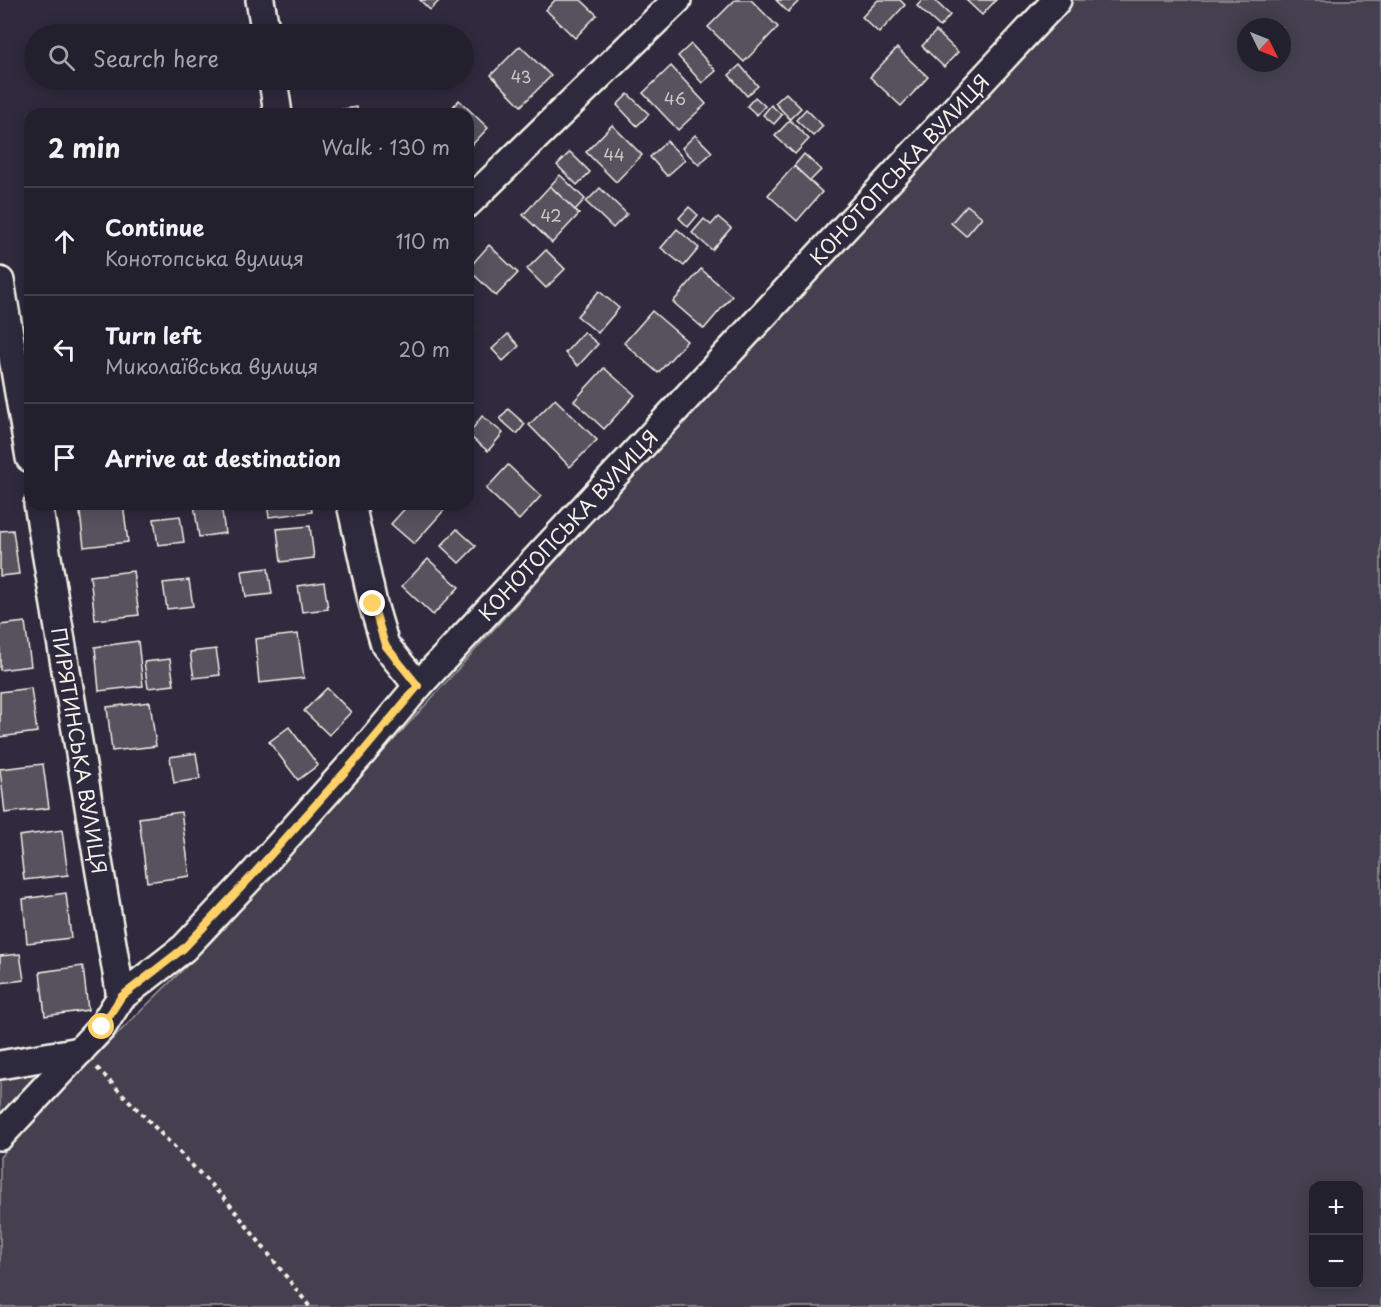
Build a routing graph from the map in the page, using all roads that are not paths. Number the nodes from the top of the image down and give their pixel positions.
1 (260, 0) edge
2 (677, 0) edge
3 (1057, 0) edge
4 (264, 24) edge
5 (274, 90) edge
6 (277, 108) edge
7 (474, 197) edge
8 (0, 281) edge
9 (17, 406) edge
10 (24, 434) edge
11 (39, 510) edge
12 (352, 510) edge
13 (418, 686) junction
14 (121, 997) junction
15 (80, 1051) junction
16 (0, 1065) edge
17 (0, 1136) edge

1 - 4 street
2 - 7 street
3 - 13 street, КОНОТОПСЬКА ВУЛИЦЯ
5 - 6 street
8 - 9 street
9 - 10 street
11 - 14 street, ПИРЯТИНСЬКА ВУЛИЦЯ
12 - 13 street
13 - 14 street, КОНОТОПСЬКА ВУЛИЦЯ
14 - 15 street, КОНОТОПСЬКА ВУЛИЦЯ
15 - 16 street
15 - 17 street, КОНОТОПСЬКА ВУЛИЦЯ

